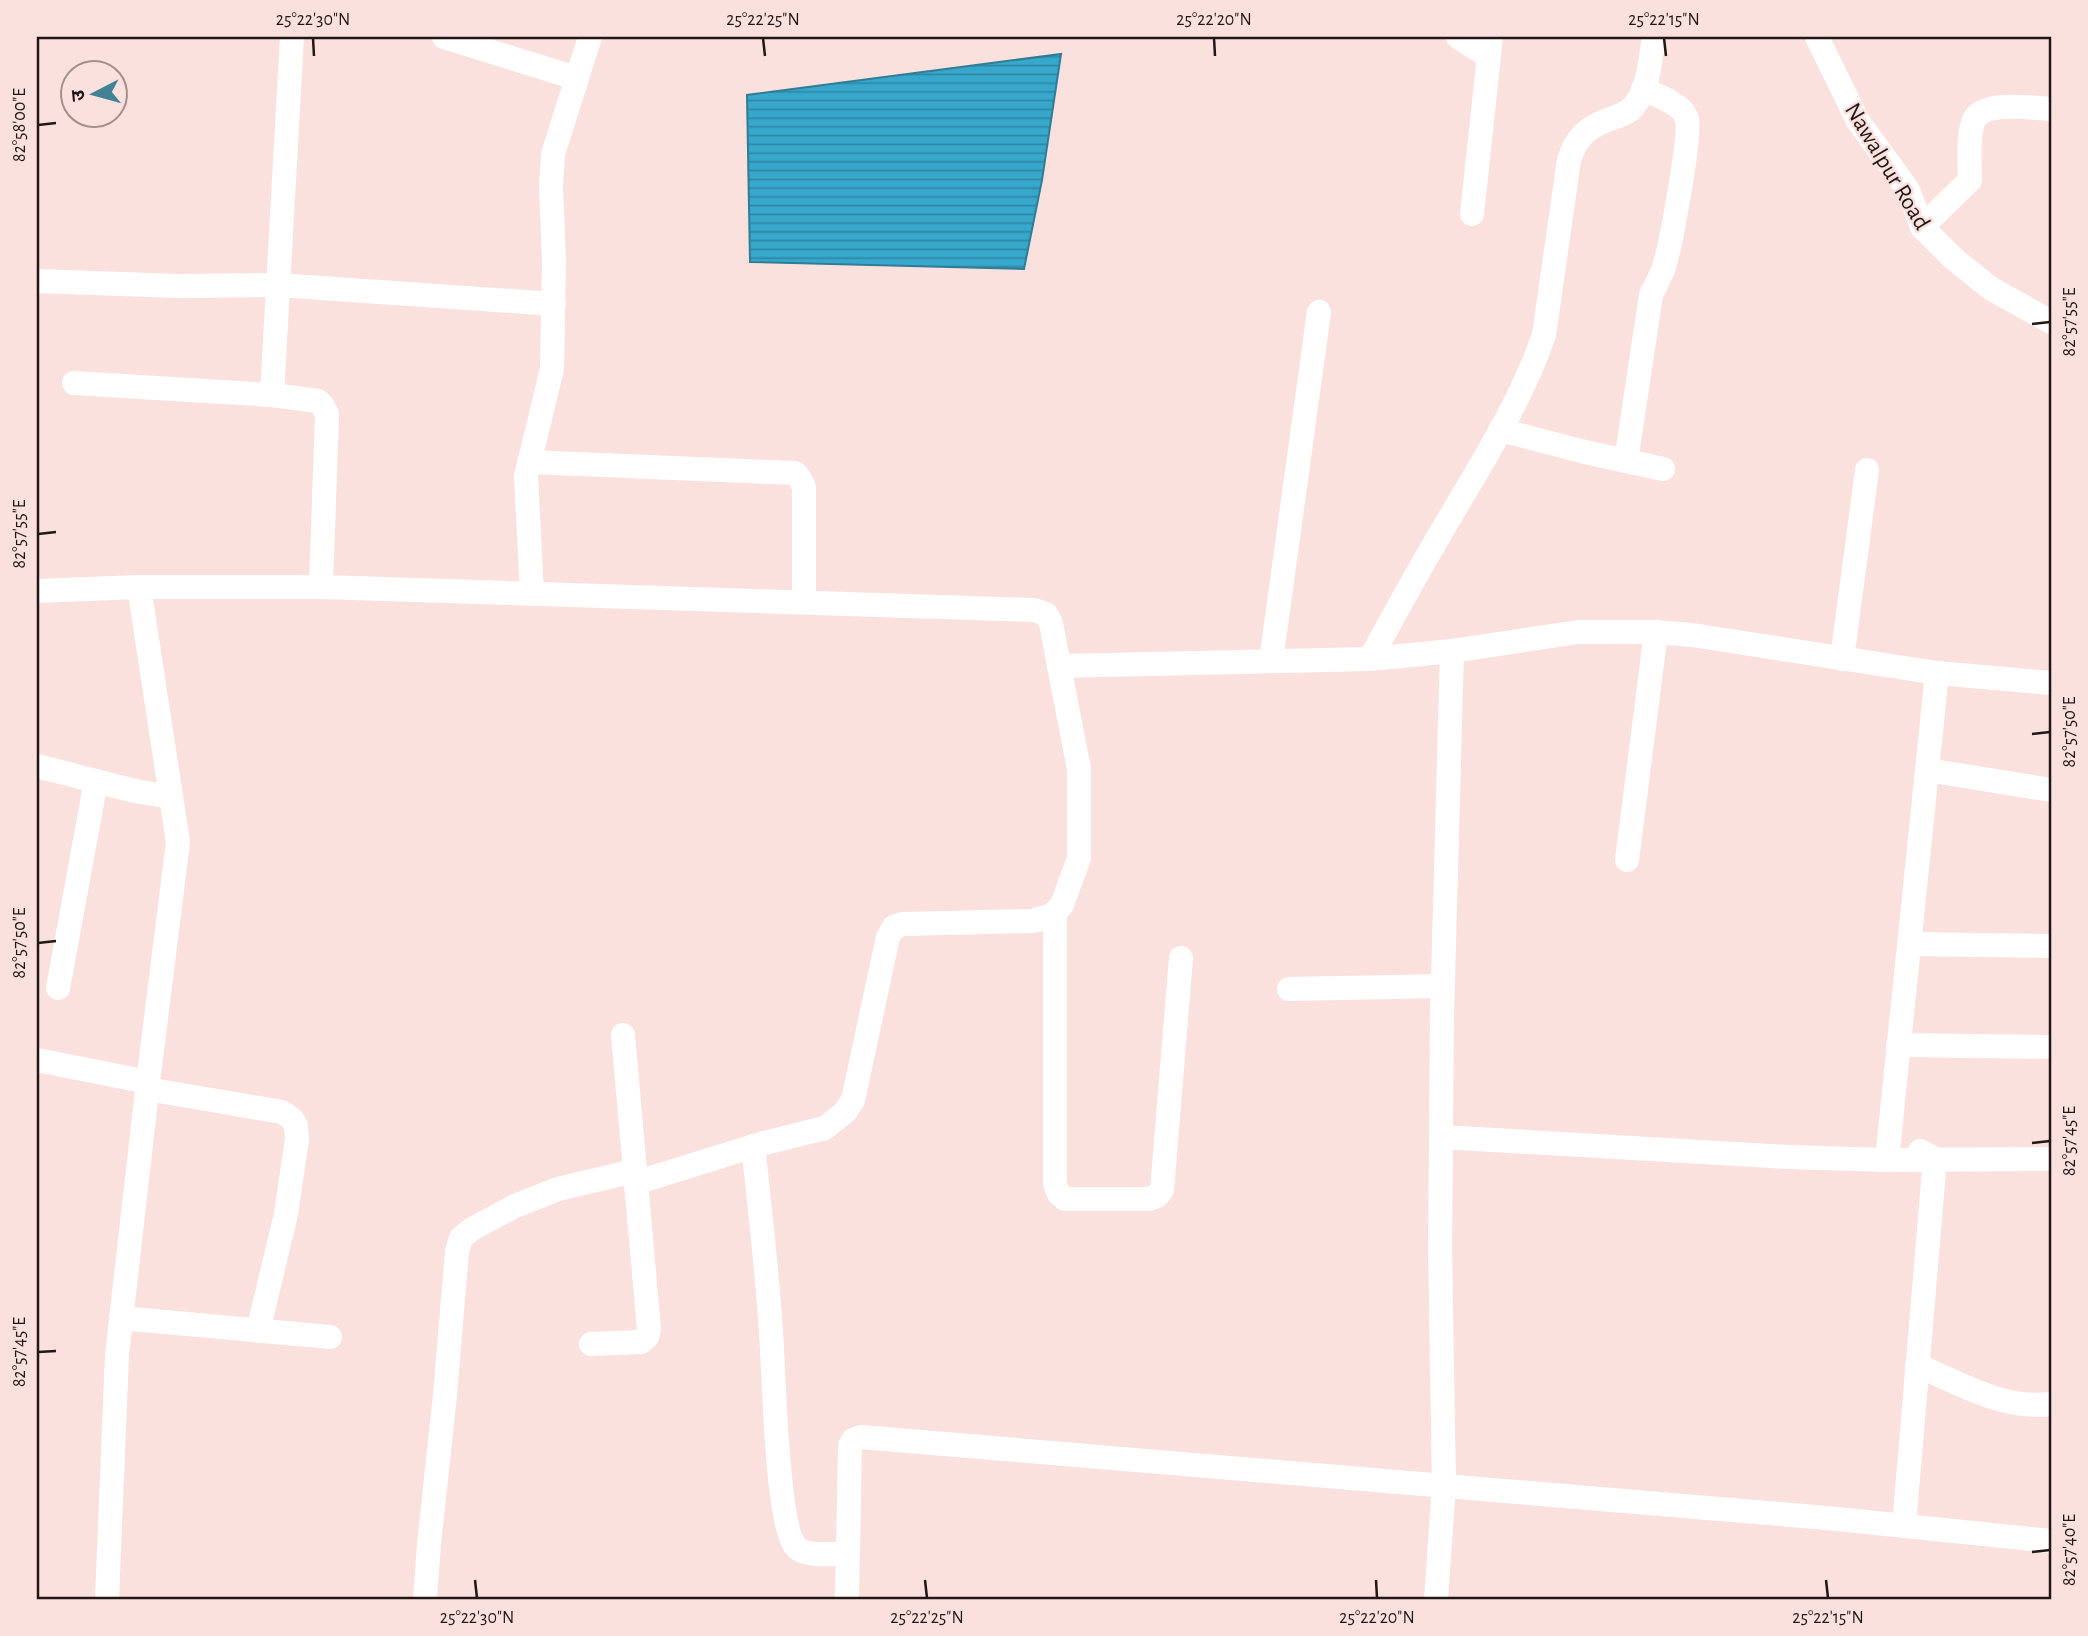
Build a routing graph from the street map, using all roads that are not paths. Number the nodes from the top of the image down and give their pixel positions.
1 (292, 37) edge
2 (444, 37) edge
3 (590, 37) edge
4 (1458, 37) edge
5 (1654, 37) edge
6 (1817, 37) edge
7 (1490, 47) edge
8 (576, 78) junction
9 (1643, 89) junction
10 (2051, 109) edge
11 (1472, 214) dead end
12 (1922, 227) junction
13 (37, 281) edge
14 (278, 285) junction
15 (554, 304) junction
16 (1319, 312) dead end
17 (2051, 322) edge
18 (74, 383) dead end
19 (272, 396) junction
20 (1500, 430) junction
21 (529, 461) junction
22 (1626, 461) junction
23 (1663, 468) dead end
24 (1867, 470) dead end
25 (139, 587) junction
26 (321, 587) junction
27 (37, 591) edge
28 (531, 594) junction
29 (804, 603) junction
30 (1656, 632) junction
31 (1452, 651) junction
32 (1370, 659) junction
33 (1842, 659) junction
34 (1271, 661) junction
35 (1059, 666) junction
36 (1937, 673) junction
37 (2051, 683) edge
38 (37, 766) edge
39 (1927, 770) junction
40 (96, 780) junction
41 (2051, 790) edge
42 (172, 797) junction
43 (1627, 860) dead end
44 (1055, 912) junction
45 (1909, 944) junction
46 (2051, 946) edge
47 (1181, 958) dead end
48 (1443, 986) junction
49 (58, 988) dead end
50 (1289, 989) dead end
51 (623, 1035) dead end
52 (1898, 1045) junction
53 (2051, 1047) edge
54 (37, 1060) edge
55 (147, 1086) junction
56 (1889, 1135) junction
57 (1441, 1137) junction
58 (753, 1146) junction
59 (1935, 1159) junction
60 (2051, 1159) edge
61 (1887, 1160) junction
62 (635, 1177) junction
63 (121, 1318) junction
64 (258, 1331) junction
65 (330, 1337) dead end
66 (591, 1344) dead end
67 (1917, 1365) junction
68 (2051, 1404) edge
69 (1444, 1485) junction
70 (1904, 1525) junction
71 (2051, 1541) edge
72 (848, 1554) junction
73 (107, 1599) edge
74 (425, 1599) edge
75 (847, 1599) edge
76 (1436, 1599) edge

1 - 14 street
2 - 8 street
3 - 8 street
4 - 7 street
5 - 9 street
6 - 12 street, Nawalpur Road
7 - 11 street
8 - 15 street
9 - 20 street
9 - 22 street
10 - 12 street
12 - 17 street, Nawalpur Road
13 - 14 street
14 - 15 street
14 - 19 street
15 - 21 street
16 - 34 street
18 - 19 street
19 - 26 street
20 - 22 street
20 - 32 street
21 - 28 street
21 - 29 street
22 - 23 street
24 - 33 street
25 - 26 street
25 - 27 street
25 - 42 street
26 - 28 street
28 - 29 street
29 - 35 street
30 - 31 street
30 - 33 street
30 - 43 street
31 - 32 street
31 - 48 street
32 - 34 street
33 - 36 street
34 - 35 street
35 - 44 street
36 - 37 street
36 - 39 street
38 - 40 street
39 - 41 street
39 - 45 street
40 - 42 street
40 - 49 street
42 - 55 street
44 - 47 street
44 - 58 street
45 - 46 street
45 - 52 street
48 - 50 street
48 - 57 street
51 - 62 street
52 - 53 street
52 - 56 street
54 - 55 street
55 - 63 street
55 - 64 street
56 - 59 street
56 - 61 street
57 - 61 street
57 - 69 street
58 - 62 street
58 - 72 street
59 - 60 street
59 - 61 street
59 - 67 street
62 - 66 street
62 - 74 street
63 - 64 street
63 - 73 street
64 - 65 street
67 - 68 street
67 - 70 street
69 - 70 street
69 - 72 street
69 - 76 street
70 - 71 street
72 - 75 street

